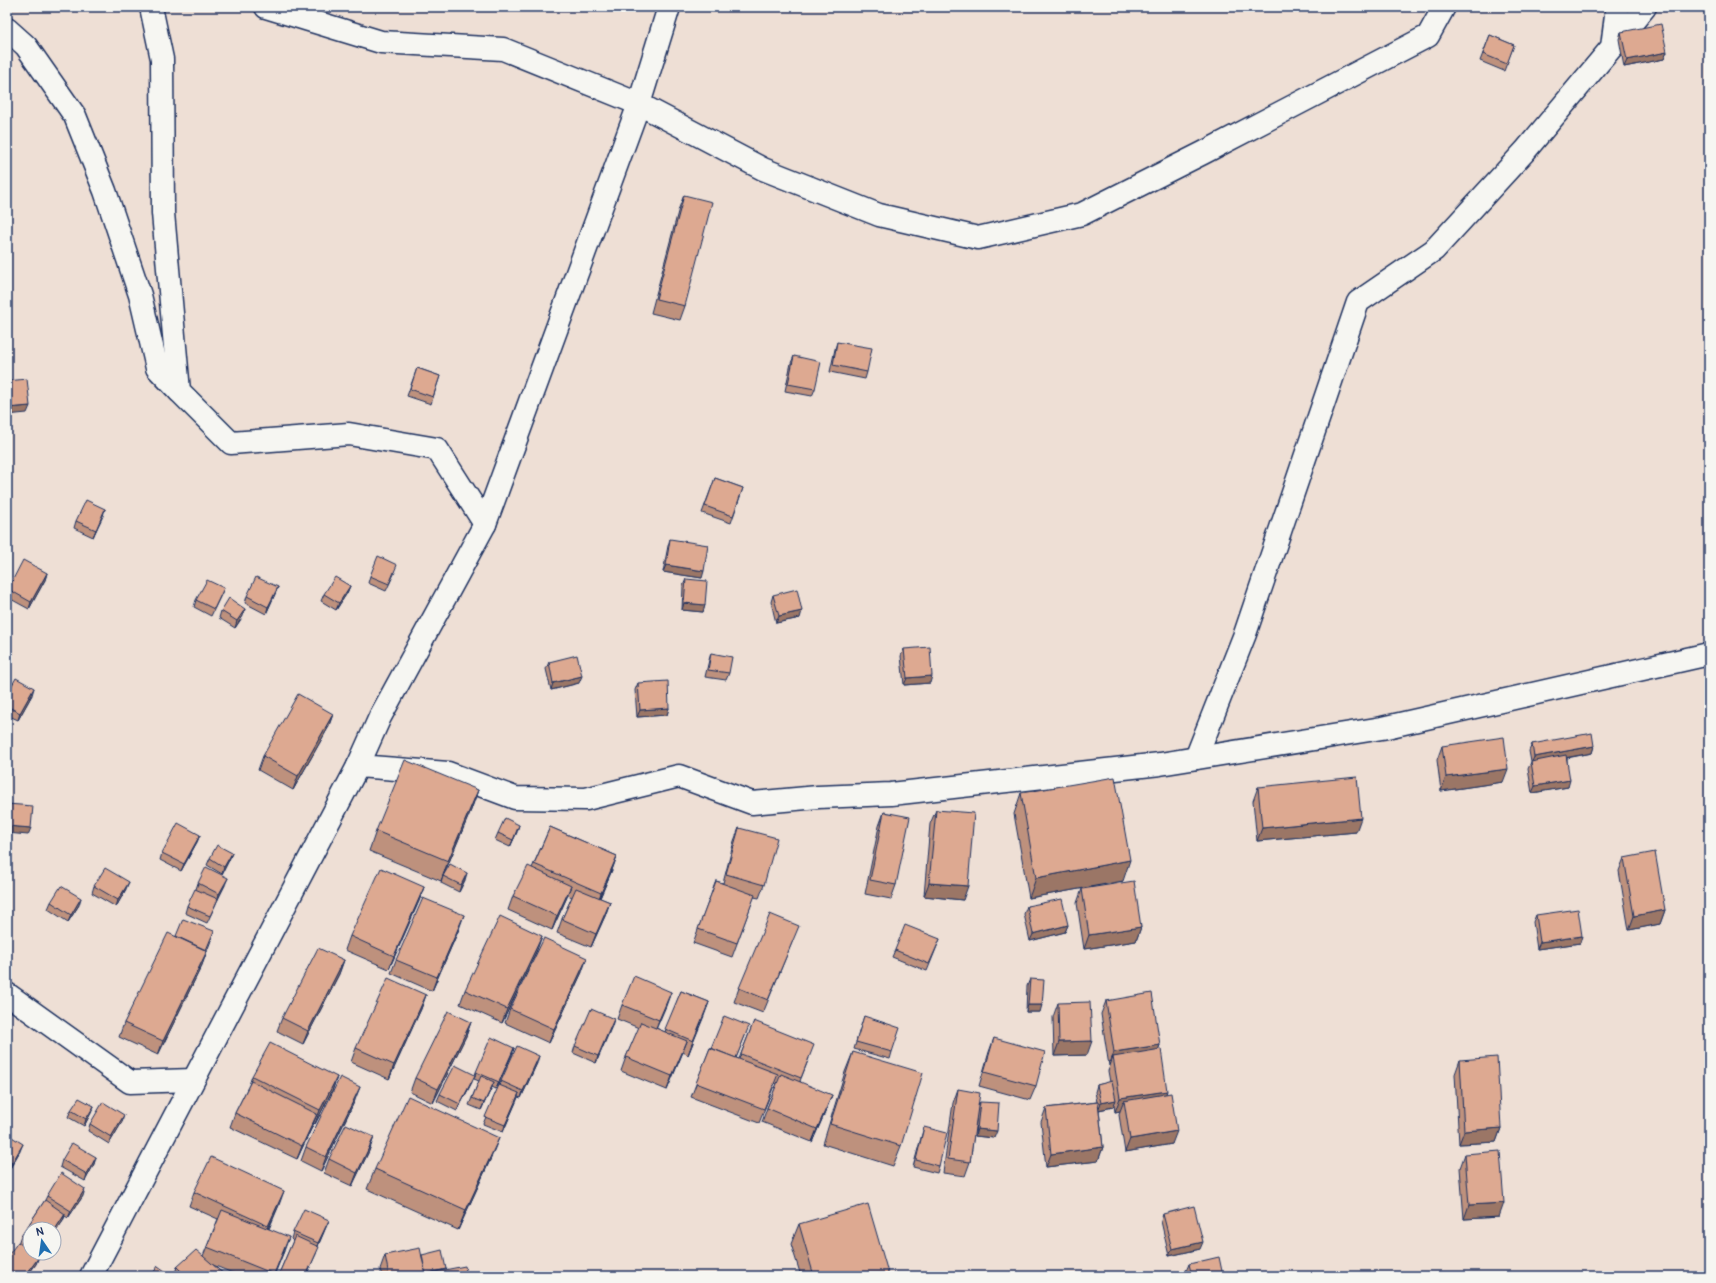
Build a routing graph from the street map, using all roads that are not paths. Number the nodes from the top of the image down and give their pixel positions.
1 (151, 7) edge
2 (266, 7) edge
3 (669, 7) edge
4 (1444, 7) edge
5 (1617, 7) edge
6 (1645, 7) edge
7 (7, 30) edge
8 (1612, 47) junction
9 (639, 104) junction
10 (179, 391) junction
11 (485, 524) junction
12 (1709, 654) edge
13 (1196, 758) junction
14 (358, 766) junction
15 (7, 994) edge
16 (193, 1080) junction
17 (91, 1276) edge

1 - 10 street
2 - 9 street
3 - 9 street
4 - 9 street
5 - 8 street
6 - 8 street
7 - 10 street
8 - 13 street
9 - 11 street
10 - 11 street
11 - 14 street
12 - 13 street
13 - 14 street
14 - 16 street
15 - 16 street
16 - 17 street

